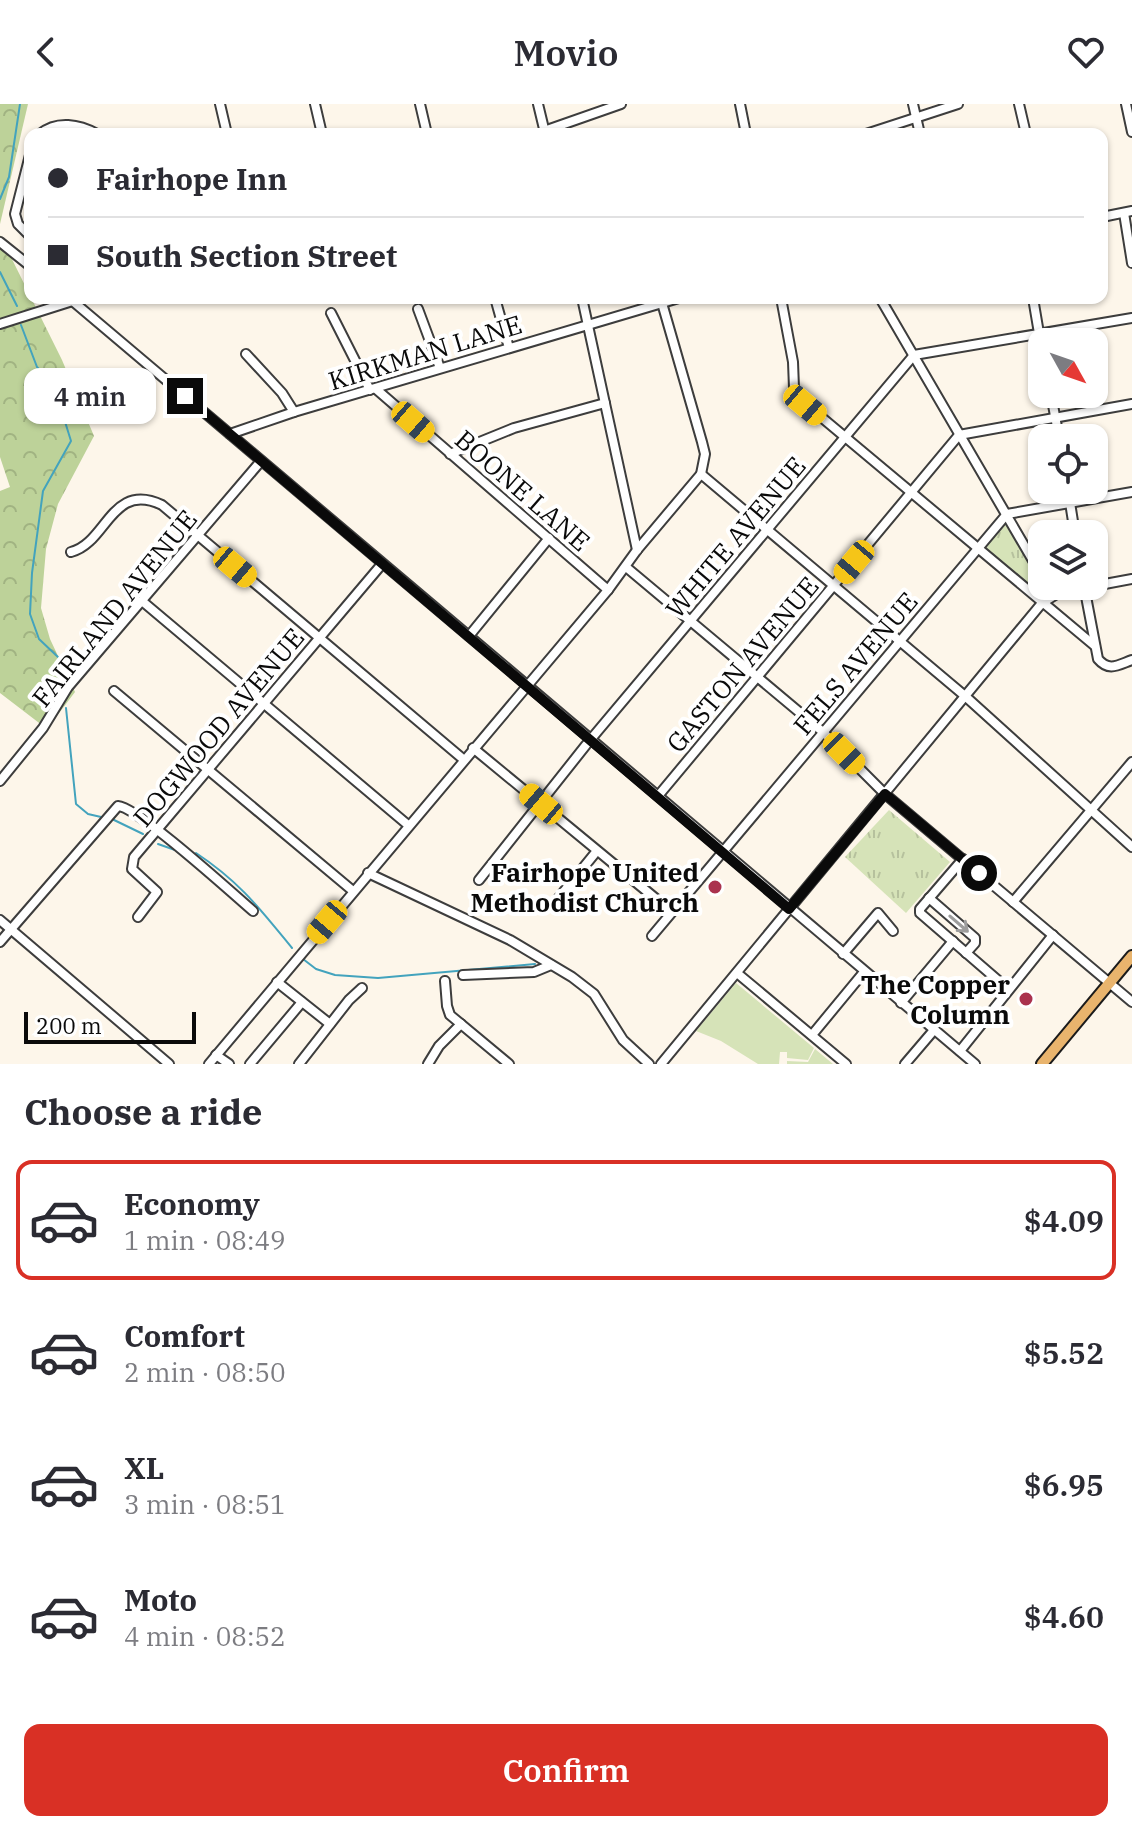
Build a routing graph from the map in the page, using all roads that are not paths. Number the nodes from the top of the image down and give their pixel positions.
1 (220, 104) edge
2 (315, 104) edge
3 (420, 104) edge
4 (538, 104) edge
5 (621, 104) edge
6 (740, 104) edge
7 (913, 104) edge
8 (958, 104) edge
9 (1019, 104) edge
10 (1126, 104) edge
11 (916, 117) junction
12 (51, 128) edge
13 (80, 128) edge
14 (226, 128) edge
15 (321, 128) edge
16 (426, 128) edge
17 (543, 128) edge
18 (555, 128) edge
19 (745, 128) edge
20 (884, 128) edge
21 (919, 128) edge
22 (1025, 128) edge
23 (1132, 132) edge
24 (24, 179) edge
25 (1128, 212) edge
26 (1108, 216) edge
27 (24, 231) edge
28 (0, 242) edge
29 (24, 261) edge
30 (1132, 263) edge
31 (56, 304) edge
32 (76, 304) edge
33 (497, 304) edge
34 (583, 304) edge
35 (658, 304) edge
36 (662, 304) edge
37 (782, 304) edge
38 (884, 304) edge
39 (1034, 304) edge
40 (418, 309) dead end
41 (331, 313) dead end
42 (1132, 318) edge
43 (0, 324) edge
44 (587, 324) junction
45 (1037, 328) edge
46 (1069, 328) edge
47 (1028, 335) edge
48 (509, 348) junction
49 (246, 354) dead end
50 (914, 355) junction
51 (440, 368) junction
52 (373, 390) junction
53 (605, 403) junction
54 (1132, 404) edge
55 (1054, 408) edge
56 (294, 412) junction
57 (1056, 416) junction
58 (1057, 424) edge
59 (230, 434) junction
60 (959, 435) junction
61 (845, 438) junction
62 (450, 454) junction
63 (261, 461) junction
64 (701, 474) junction
65 (911, 492) junction
66 (1132, 492) edge
67 (1108, 496) edge
68 (1060, 504) edge
69 (1007, 514) junction
70 (768, 530) junction
71 (199, 536) junction
72 (549, 538) junction
73 (977, 548) junction
74 (637, 550) junction
75 (1028, 551) edge
76 (71, 552) dead end
77 (382, 564) junction
78 (626, 567) junction
79 (1132, 579) edge
80 (1108, 583) edge
81 (835, 585) junction
82 (608, 590) junction
83 (1044, 600) edge
84 (1090, 600) edge
85 (142, 601) junction
86 (1042, 603) junction
87 (690, 622) junction
88 (469, 636) junction
89 (319, 639) junction
90 (901, 641) junction
91 (1095, 646) junction
92 (1132, 660) edge
93 (757, 678) junction
94 (526, 685) junction
95 (114, 691) dead end
96 (965, 696) junction
97 (264, 705) junction
98 (823, 732) junction
99 (590, 740) junction
100 (473, 748) junction
101 (463, 759) junction
102 (1132, 762) edge
103 (209, 770) junction
104 (0, 781) edge
105 (885, 794) junction
106 (658, 796) junction
107 (541, 804) junction
108 (1091, 811) junction
109 (408, 825) junction
110 (157, 831) junction
111 (1132, 847) edge
112 (723, 851) junction
113 (596, 852) junction
114 (963, 859) junction
115 (368, 873) junction
116 (479, 880) dead end
117 (353, 891) junction
118 (929, 898) junction
119 (557, 900) dead end
120 (1013, 902) junction
121 (789, 909) junction
122 (253, 911) dead end
123 (672, 912) junction
124 (138, 917) dead end
125 (0, 920) edge
126 (11, 929) junction
127 (893, 931) dead end
128 (1053, 935) junction
129 (652, 936) dead end
130 (953, 941) junction
131 (0, 942) edge
132 (966, 953) junction
133 (843, 954) junction
134 (1132, 956) edge
135 (551, 965) junction
136 (864, 972) junction
137 (737, 973) junction
138 (463, 975) dead end
139 (445, 981) dead end
140 (277, 982) junction
141 (1110, 983) junction
142 (362, 988) dead end
143 (1008, 989) junction
144 (302, 1002) junction
145 (1132, 1002) edge
146 (901, 1003) junction
147 (330, 1024) junction
148 (461, 1024) junction
149 (934, 1030) junction
150 (812, 1035) junction
151 (960, 1051) junction
152 (216, 1055) junction
153 (169, 1064) edge
154 (209, 1064) edge
155 (229, 1064) edge
156 (250, 1064) edge
157 (299, 1064) edge
158 (428, 1064) edge
159 (509, 1064) edge
160 (649, 1064) edge
161 (661, 1064) edge
162 (846, 1064) edge
163 (905, 1064) edge
164 (975, 1064) edge
165 (1042, 1064) edge

1 - 14 street
2 - 15 street
3 - 16 street
4 - 17 street
5 - 18 street
6 - 19 street
7 - 11 street
8 - 11 street
9 - 22 street
10 - 23 street
11 - 20 street
11 - 21 street
12 - 13 street
24 - 27 street
25 - 26 street
25 - 30 street
28 - 29 street
31 - 43 street
32 - 59 street
33 - 48 street
34 - 44 street
35 - 44 street, KIRKMAN LANE
36 - 64 street
37 - 61 street
38 - 50 street
39 - 45 street
40 - 51 street
41 - 52 street, BOONE LANE
42 - 46 street
44 - 48 street, KIRKMAN LANE
44 - 53 street
47 - 50 street
48 - 51 street, KIRKMAN LANE
49 - 56 street
50 - 60 street
50 - 61 street, WHITE AVENUE
51 - 52 street, KIRKMAN LANE
52 - 56 street, KIRKMAN LANE
52 - 62 street, BOONE LANE
53 - 62 street
53 - 74 street
54 - 57 street
55 - 57 street
56 - 59 street, KIRKMAN LANE
57 - 58 street
57 - 60 street
59 - 63 street
60 - 65 street, GASTON AVENUE
60 - 69 street
61 - 65 street
61 - 70 street, WHITE AVENUE
62 - 72 street, BOONE LANE
63 - 71 street, FAIRLAND AVENUE
63 - 77 street
64 - 70 street
64 - 74 street
65 - 73 street
65 - 81 street, GASTON AVENUE
66 - 67 street
68 - 69 street
69 - 73 street, FELS AVENUE
69 - 75 street
70 - 81 street
70 - 87 street, WHITE AVENUE
71 - 76 street
71 - 85 street, FAIRLAND AVENUE
71 - 89 street
72 - 82 street, BOONE LANE
72 - 88 street
73 - 86 street
73 - 90 street, FELS AVENUE
74 - 78 street
77 - 88 street
77 - 89 street, DOGWOOD AVENUE
78 - 82 street
78 - 87 street
79 - 80 street
81 - 90 street
81 - 93 street, GASTON AVENUE
82 - 94 street
83 - 86 street
84 - 91 street
85 - 97 street
85 - 104 street, FAIRLAND AVENUE
86 - 91 street
86 - 96 street
87 - 93 street
87 - 99 street, WHITE AVENUE
88 - 94 street
89 - 97 street, DOGWOOD AVENUE
89 - 101 street
90 - 96 street
90 - 98 street, FELS AVENUE
91 - 92 street
93 - 98 street
93 - 106 street, GASTON AVENUE
94 - 99 street
94 - 100 street
95 - 103 street
96 - 105 street
96 - 108 street
97 - 103 street, DOGWOOD AVENUE
97 - 109 street
98 - 105 street
98 - 112 street, FELS AVENUE
99 - 106 street
99 - 107 street, WHITE AVENUE
100 - 101 street
100 - 107 street
101 - 109 street
102 - 108 street
103 - 110 street, DOGWOOD AVENUE
103 - 117 street
105 - 114 street
105 - 121 street
106 - 112 street
107 - 113 street
107 - 116 street, WHITE AVENUE
108 - 111 street
108 - 120 street
109 - 115 street
110 - 122 street
110 - 124 street, DOGWOOD AVENUE
110 - 126 street
112 - 121 street
112 - 123 street, FELS AVENUE
113 - 119 street
113 - 123 street
114 - 118 street
114 - 120 street
115 - 117 street
115 - 135 street
117 - 140 street
118 - 130 street
118 -> 132 street
120 - 128 street
121 - 133 street
121 - 137 street
123 - 129 street, FELS AVENUE
125 - 126 street
126 - 131 street
126 - 153 street
127 - 133 street
128 - 141 street
128 - 143 street
130 - 132 street
130 - 146 street
132 - 143 street
133 - 136 street
134 - 141 main road
135 - 138 street
135 - 160 street
136 - 146 street
136 - 150 street
137 - 150 street
137 - 161 street
139 - 148 street
140 - 144 street
140 - 152 street
141 - 145 street
141 - 165 main road
142 - 147 street
143 - 151 street
144 - 147 street
144 - 156 street
146 - 149 street
147 - 157 street
148 - 158 street
148 - 159 street
149 - 151 street
149 - 163 street
150 - 162 street
151 - 164 street
152 - 154 street
152 - 155 street

